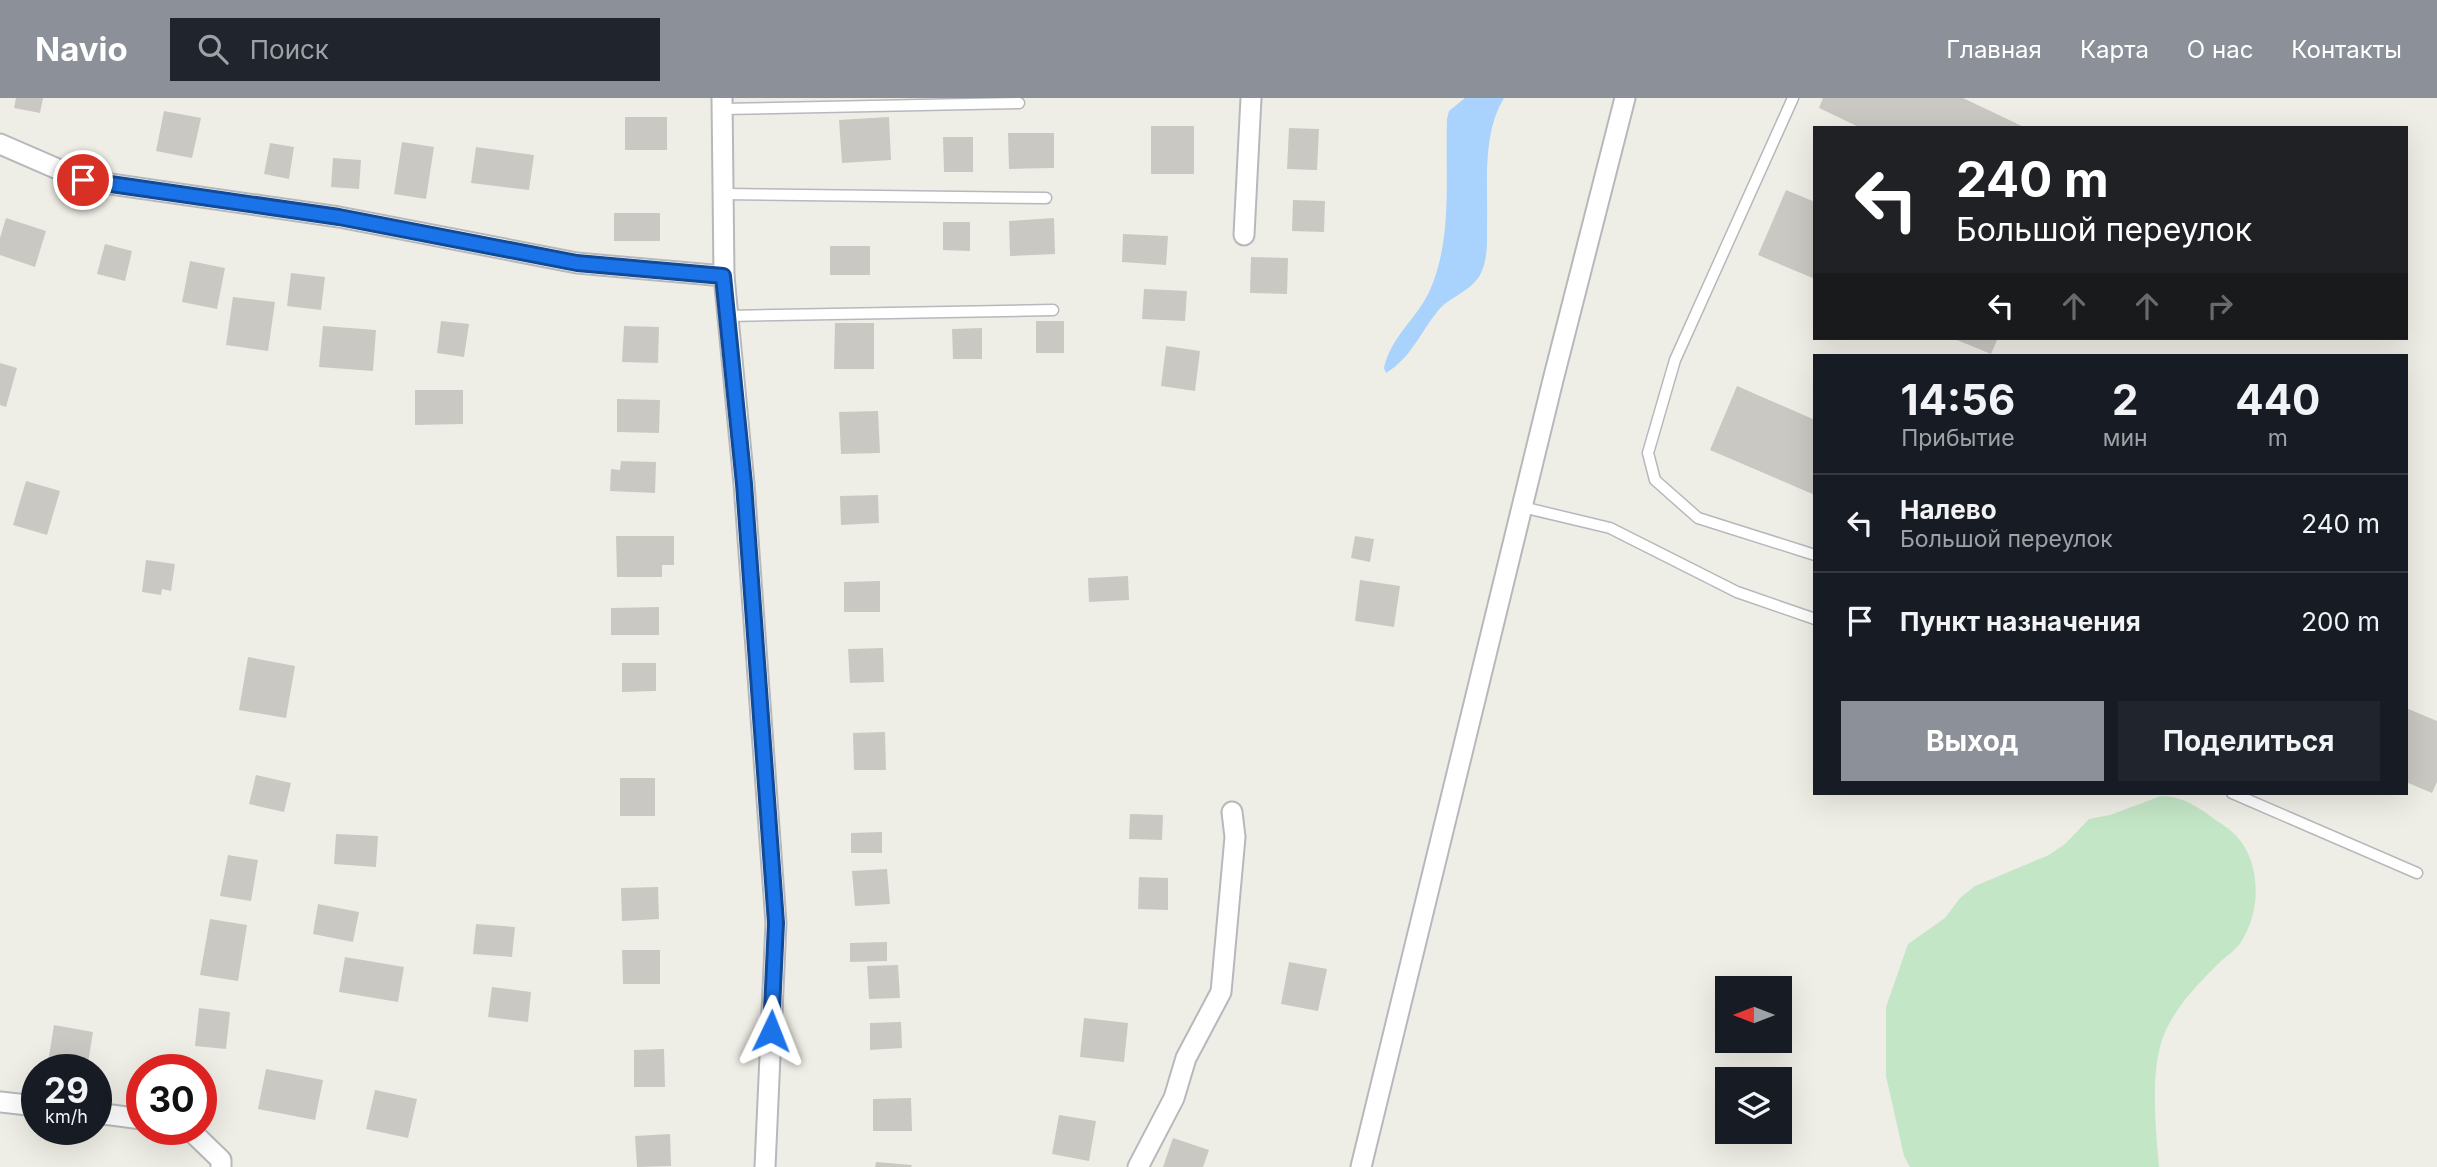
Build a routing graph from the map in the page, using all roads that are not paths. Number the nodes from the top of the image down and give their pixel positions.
1 (1251, 98) edge
2 (1625, 98) edge
3 (1793, 98) edge
4 (722, 103) edge
5 (1018, 103) dead end
6 (0, 144) edge
7 (723, 194) junction
8 (1046, 198) dead end
9 (1244, 235) dead end
10 (723, 276) junction
11 (1053, 310) dead end
12 (727, 316) junction
13 (1522, 507) junction
14 (1813, 554) edge
15 (1813, 618) edge
16 (2237, 795) edge
17 (1232, 812) dead end
18 (2417, 873) dead end
19 (0, 1102) edge
20 (21, 1104) edge
21 (206, 1145) edge
22 (220, 1167) edge
23 (765, 1167) edge
24 (1138, 1167) edge
25 (1361, 1167) edge

1 - 9 street
2 - 13 street
3 - 14 lane
4 - 5 lane
4 - 7 street
6 - 10 street
7 - 8 lane
7 - 10 street
10 - 12 street
11 - 12 lane
12 - 23 street
13 - 15 lane
13 - 25 street
16 - 18 lane
17 - 24 street
19 - 20 street
21 - 22 street

